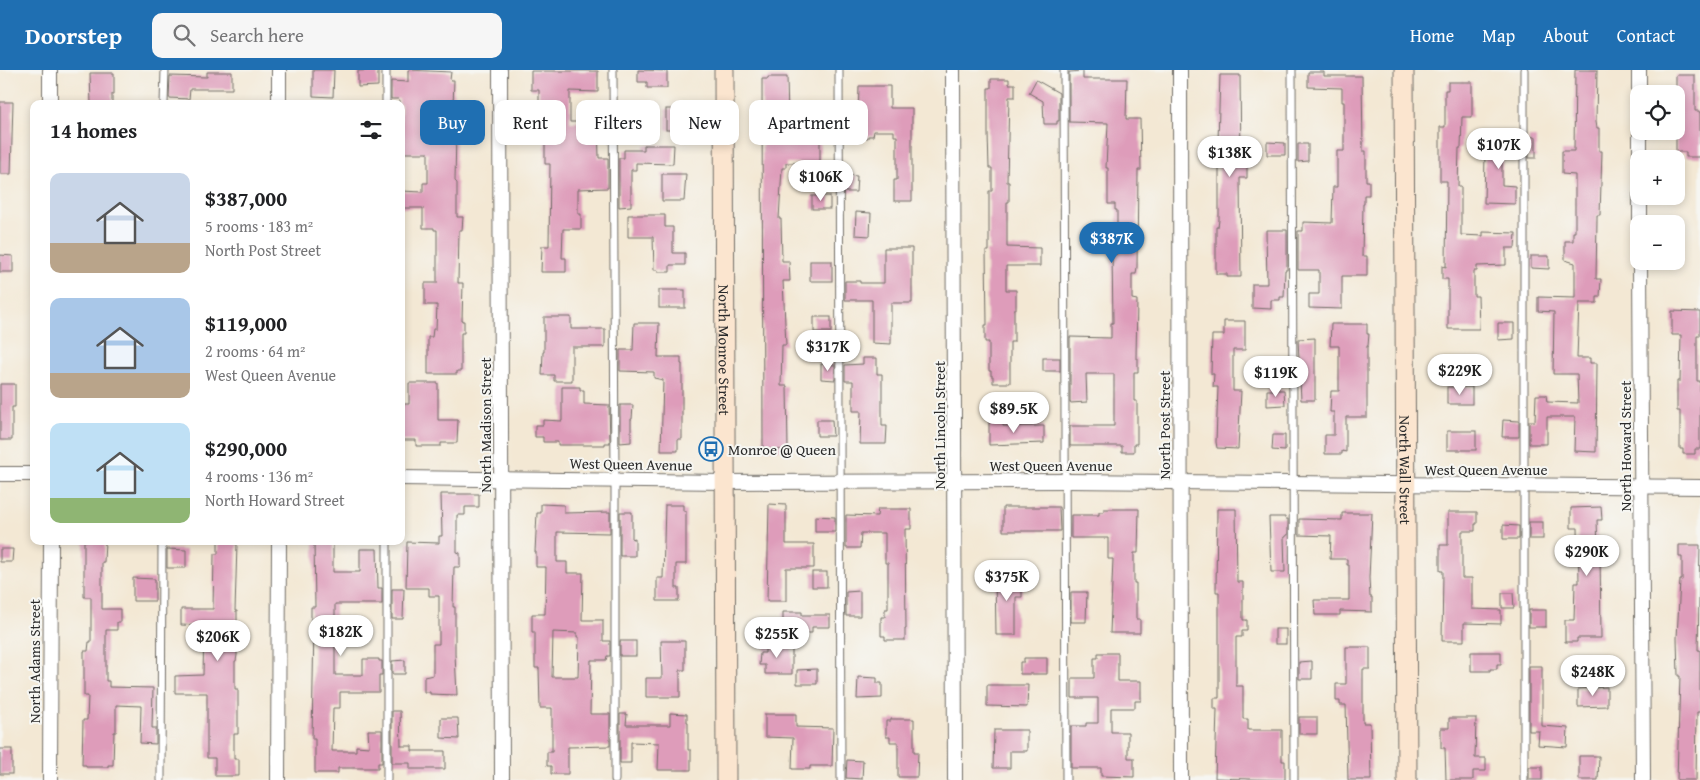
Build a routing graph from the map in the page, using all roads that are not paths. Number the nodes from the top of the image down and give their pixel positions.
1 (50, 70) edge
2 (165, 70) edge
3 (279, 70) edge
4 (386, 70) edge
5 (500, 70) edge
6 (613, 70) edge
7 (724, 70) edge
8 (838, 70) edge
9 (953, 70) edge
10 (1064, 70) edge
11 (1180, 70) edge
12 (1292, 70) edge
13 (1404, 70) edge
14 (1524, 70) edge
15 (1639, 70) edge
16 (1639, 85) edge
17 (50, 100) edge
18 (164, 100) edge
19 (279, 100) edge
20 (386, 100) edge
21 (1640, 270) edge
22 (0, 474) edge
23 (30, 474) edge
24 (405, 478) edge
25 (501, 479) junction
26 (615, 480) junction
27 (1066, 481) junction
28 (726, 482) junction
29 (839, 482) junction
30 (955, 482) junction
31 (1180, 482) junction
32 (1294, 483) junction
33 (1406, 485) junction
34 (1524, 485) junction
35 (1641, 487) junction
36 (1700, 487) edge
37 (51, 545) edge
38 (162, 545) edge
39 (279, 545) edge
40 (387, 545) edge
41 (50, 780) edge
42 (161, 780) edge
43 (278, 780) edge
44 (387, 780) edge
45 (502, 780) edge
46 (614, 780) edge
47 (726, 780) edge
48 (840, 780) edge
49 (955, 780) edge
50 (1066, 780) edge
51 (1182, 780) edge
52 (1294, 780) edge
53 (1407, 780) edge
54 (1524, 780) edge
55 (1643, 780) edge

1 - 17 street
2 - 18 lane
3 - 19 street
4 - 20 lane
5 - 25 street, North Madison Street
6 - 26 lane
7 - 28 main road, North Monroe Street
8 - 29 lane
9 - 30 street, North Lincoln Street
10 - 27 lane
11 - 31 street, North Post Street
12 - 32 lane
13 - 33 main road, North Wall Street
14 - 34 lane
15 - 16 street
21 - 35 street, North Howard Street
22 - 23 street
24 - 25 street, West Queen Avenue
25 - 26 street, West Queen Avenue
25 - 45 street, North Madison Street
26 - 28 street, West Queen Avenue
26 - 46 lane
27 - 30 street, West Queen Avenue
27 - 31 street, West Queen Avenue
27 - 50 lane
28 - 29 street, West Queen Avenue
28 - 47 main road, North Monroe Street
29 - 30 street, West Queen Avenue
29 - 48 lane
30 - 49 street, North Lincoln Street
31 - 32 street, West Queen Avenue
31 - 51 street, North Post Street
32 - 33 street, West Queen Avenue
32 - 52 lane
33 - 34 street, West Queen Avenue
33 - 53 main road, North Wall Street
34 - 35 street, West Queen Avenue
34 - 54 lane
35 - 36 street, West Queen Avenue
35 - 55 street, North Howard Street
37 - 41 street, North Adams Street
38 - 42 lane
39 - 43 street
40 - 44 lane

